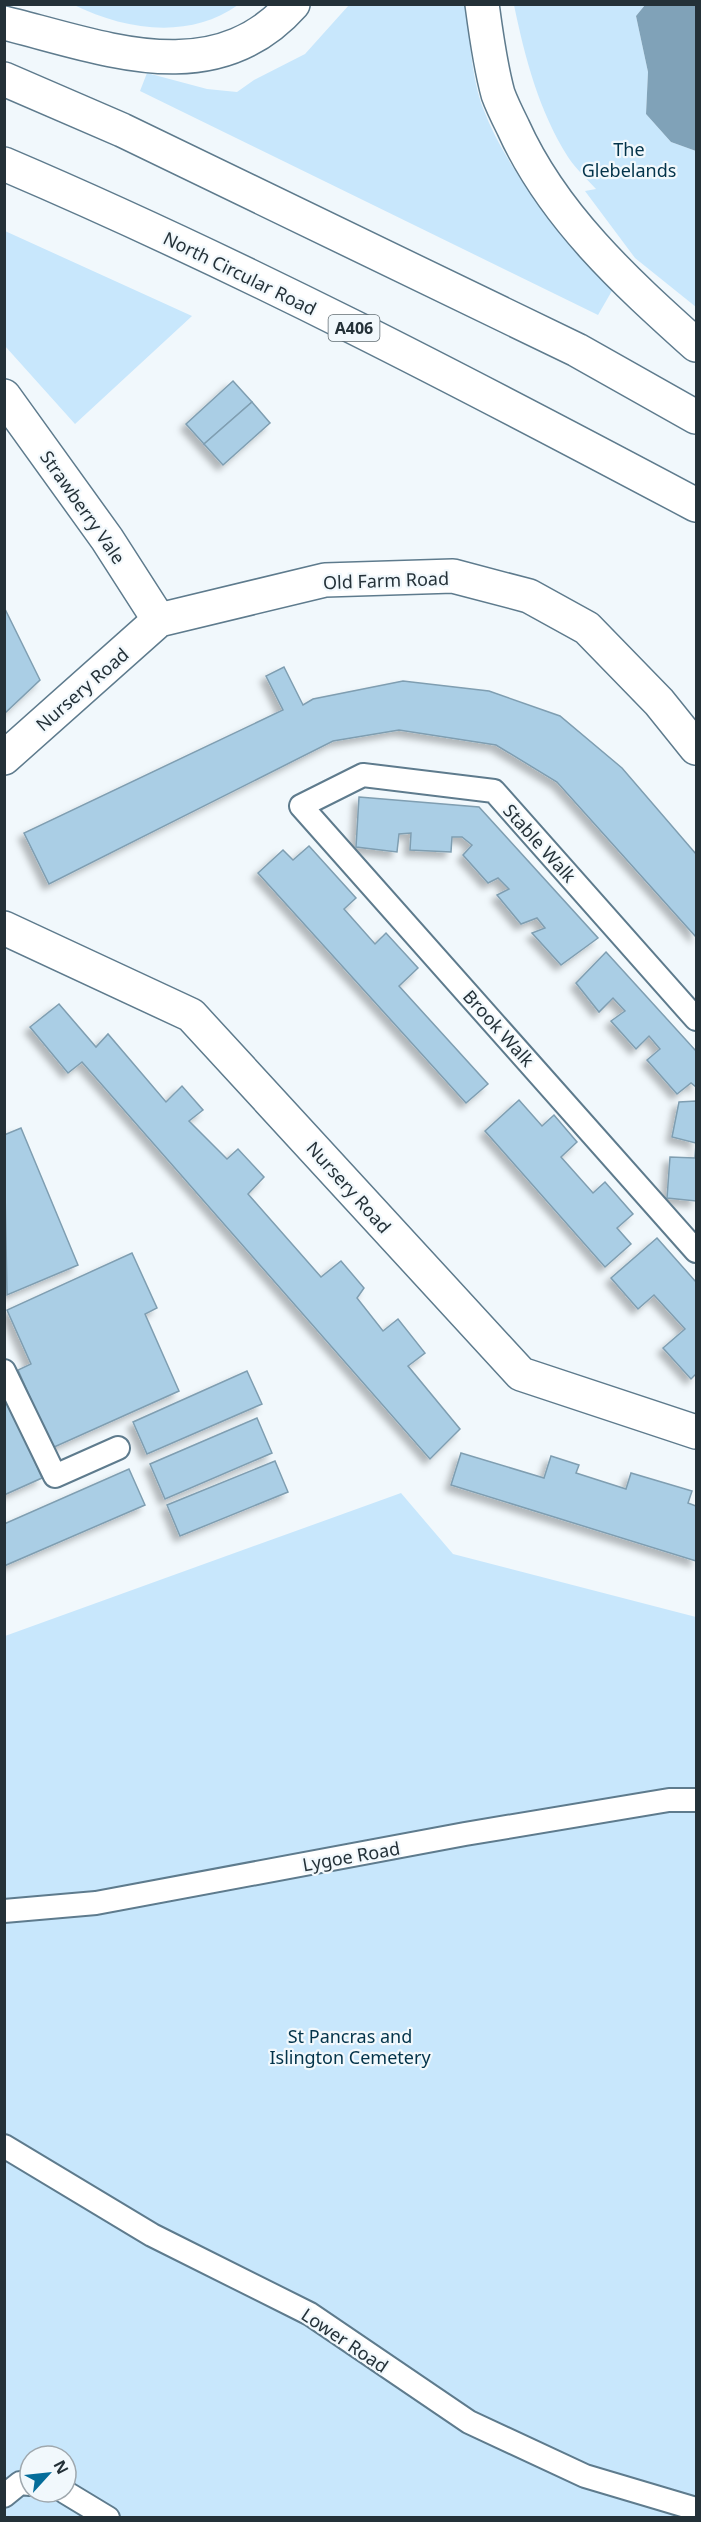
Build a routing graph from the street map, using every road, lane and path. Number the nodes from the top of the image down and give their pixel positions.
1 (293, 4) edge
2 (482, 4) edge
3 (4, 23) edge
4 (4, 79) edge
5 (4, 164) edge
6 (696, 345) edge
7 (4, 396) edge
8 (696, 417) edge
9 (696, 505) edge
10 (159, 620) junction
11 (696, 748) edge
12 (4, 758) edge
13 (302, 806) joint
14 (4, 927) edge
15 (696, 1019) edge
16 (696, 1251) edge
17 (4, 1371) edge
18 (693, 1427) edge
19 (118, 1448) dead end
20 (696, 1800) edge
21 (4, 1911) edge
22 (4, 2146) edge
23 (18, 2485) edge
24 (4, 2496) edge
25 (78, 2500) edge
26 (696, 2509) edge
27 (108, 2517) edge

1 - 3 main road
2 - 6 main road
4 - 8 main road
5 - 9 main road, North Circular Road / A406
7 - 10 main road, Strawberry Vale
10 - 11 main road, Old Farm Road
10 - 12 main road, Nursery Road
13 - 15 lane, Stable Walk
13 - 16 lane, Brook Walk
14 - 18 main road, Nursery Road
17 - 19 lane
20 - 21 lane, Lygoe Road
22 - 26 lane, Lower Road
23 - 24 lane
25 - 27 lane

